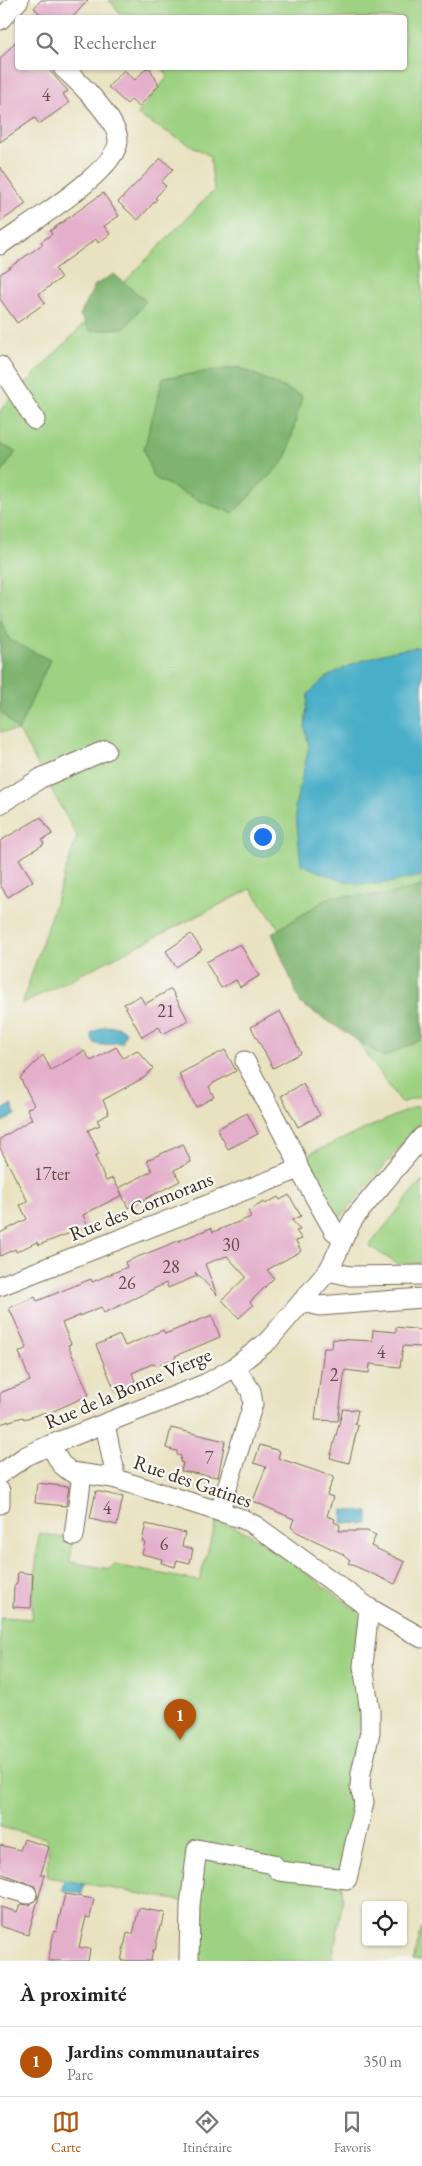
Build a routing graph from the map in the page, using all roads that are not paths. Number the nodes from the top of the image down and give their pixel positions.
1 (19, 0) edge
2 (8, 20) edge
3 (65, 70) edge
4 (0, 245) edge
5 (0, 366) edge
6 (35, 420) dead end
7 (106, 750) dead end
8 (0, 804) edge
9 (245, 1061) dead end
10 (422, 1137) edge
11 (299, 1169) junction
12 (343, 1238) junction
13 (328, 1271) junction
14 (422, 1275) edge
15 (0, 1286) edge
16 (422, 1298) edge
17 (302, 1301) junction
18 (235, 1367) junction
19 (105, 1424) junction
20 (50, 1445) junction
21 (0, 1474) edge
22 (82, 1474) junction
23 (113, 1478) junction
24 (0, 1492) edge
25 (0, 1504) edge
26 (220, 1510) junction
27 (74, 1536) dead end
28 (369, 1608) junction
29 (422, 1638) edge
30 (0, 1886) edge
31 (26, 1894) dead end
32 (189, 1961) edge

1 - 2 street
3 - 4 street
5 - 6 street
7 - 8 street
9 - 11 street
10 - 12 street, Rue de la Bonne Vierge
11 - 12 street
11 - 15 street, Rue des Cormorans
12 - 13 street, Rue de la Bonne Vierge
13 - 14 street
13 - 17 street, Rue de la Bonne Vierge
16 - 17 street
17 - 18 street, Rue de la Bonne Vierge
18 - 19 street, Rue de la Bonne Vierge
18 - 26 street
19 - 20 street, Rue de la Bonne Vierge
19 - 23 street
20 - 21 street, Rue de la Bonne Vierge
20 - 22 street, Rue des Gatines
22 - 23 street, Rue des Gatines
22 - 27 street
23 - 26 street, Rue des Gatines
24 - 25 street
26 - 28 street, Rue des Gatines
28 - 29 street, Rue des Gatines
28 - 32 street
30 - 31 street

